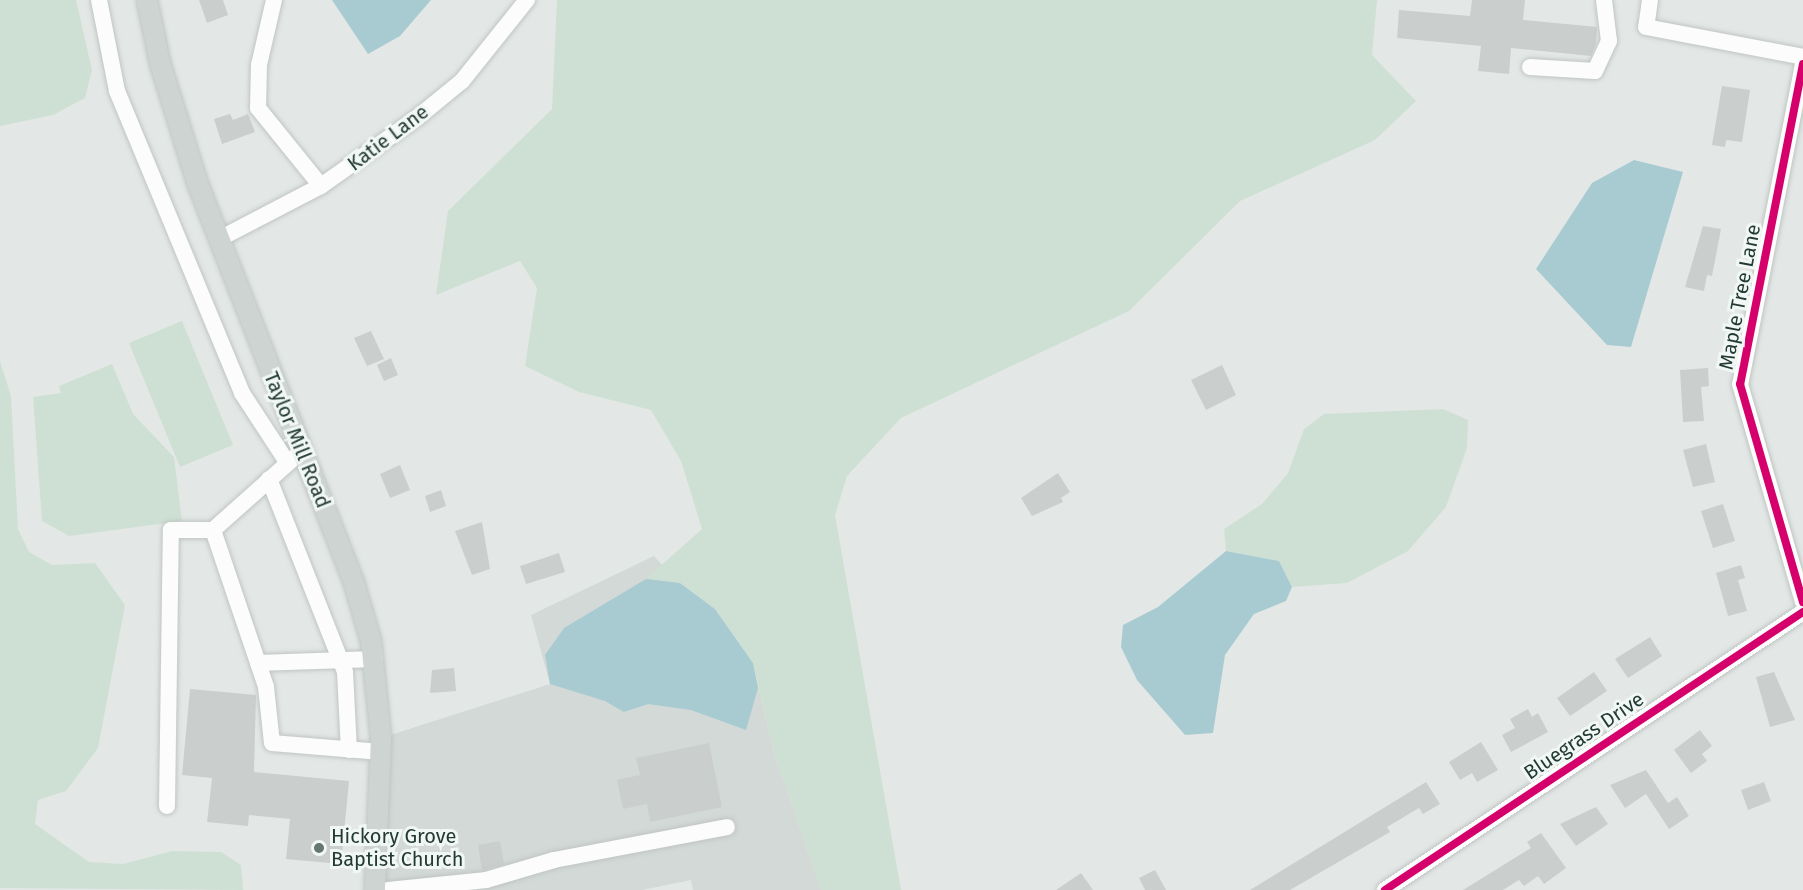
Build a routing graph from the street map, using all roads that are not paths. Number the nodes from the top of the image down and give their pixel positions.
1 (99, 0) edge
2 (147, 0) edge
3 (274, 0) edge
4 (527, 0) edge
5 (1604, 0) edge
6 (1650, 0) edge
7 (1803, 57) edge
8 (1803, 64) edge
9 (1530, 67) dead end
10 (321, 186) junction
11 (219, 239) junction
12 (294, 458) junction
13 (269, 479) junction
14 (213, 530) junction
15 (1803, 602) edge
16 (1803, 612) edge
17 (375, 659) junction
18 (341, 660) junction
19 (258, 663) junction
20 (349, 750) junction
21 (381, 752) junction
22 (167, 806) dead end
23 (727, 827) dead end
24 (375, 890) edge
25 (388, 890) edge
26 (1385, 890) edge

1 - 12 street
2 - 11 main road, Taylor Mill Road
3 - 10 street
4 - 10 street, Katie Lane
5 - 9 street
6 - 7 street
8 - 15 street, Maple Tree Lane
10 - 11 street, Katie Lane
11 - 12 main road, Taylor Mill Road
12 - 13 street
12 - 17 main road, Taylor Mill Road
13 - 14 street
13 - 18 street
14 - 19 street
14 - 22 street
16 - 26 street, Bluegrass Drive
17 - 18 street
17 - 21 main road, Taylor Mill Road
18 - 19 street
18 - 20 street
19 - 20 street
20 - 21 street
21 - 24 main road, Taylor Mill Road
23 - 25 street

